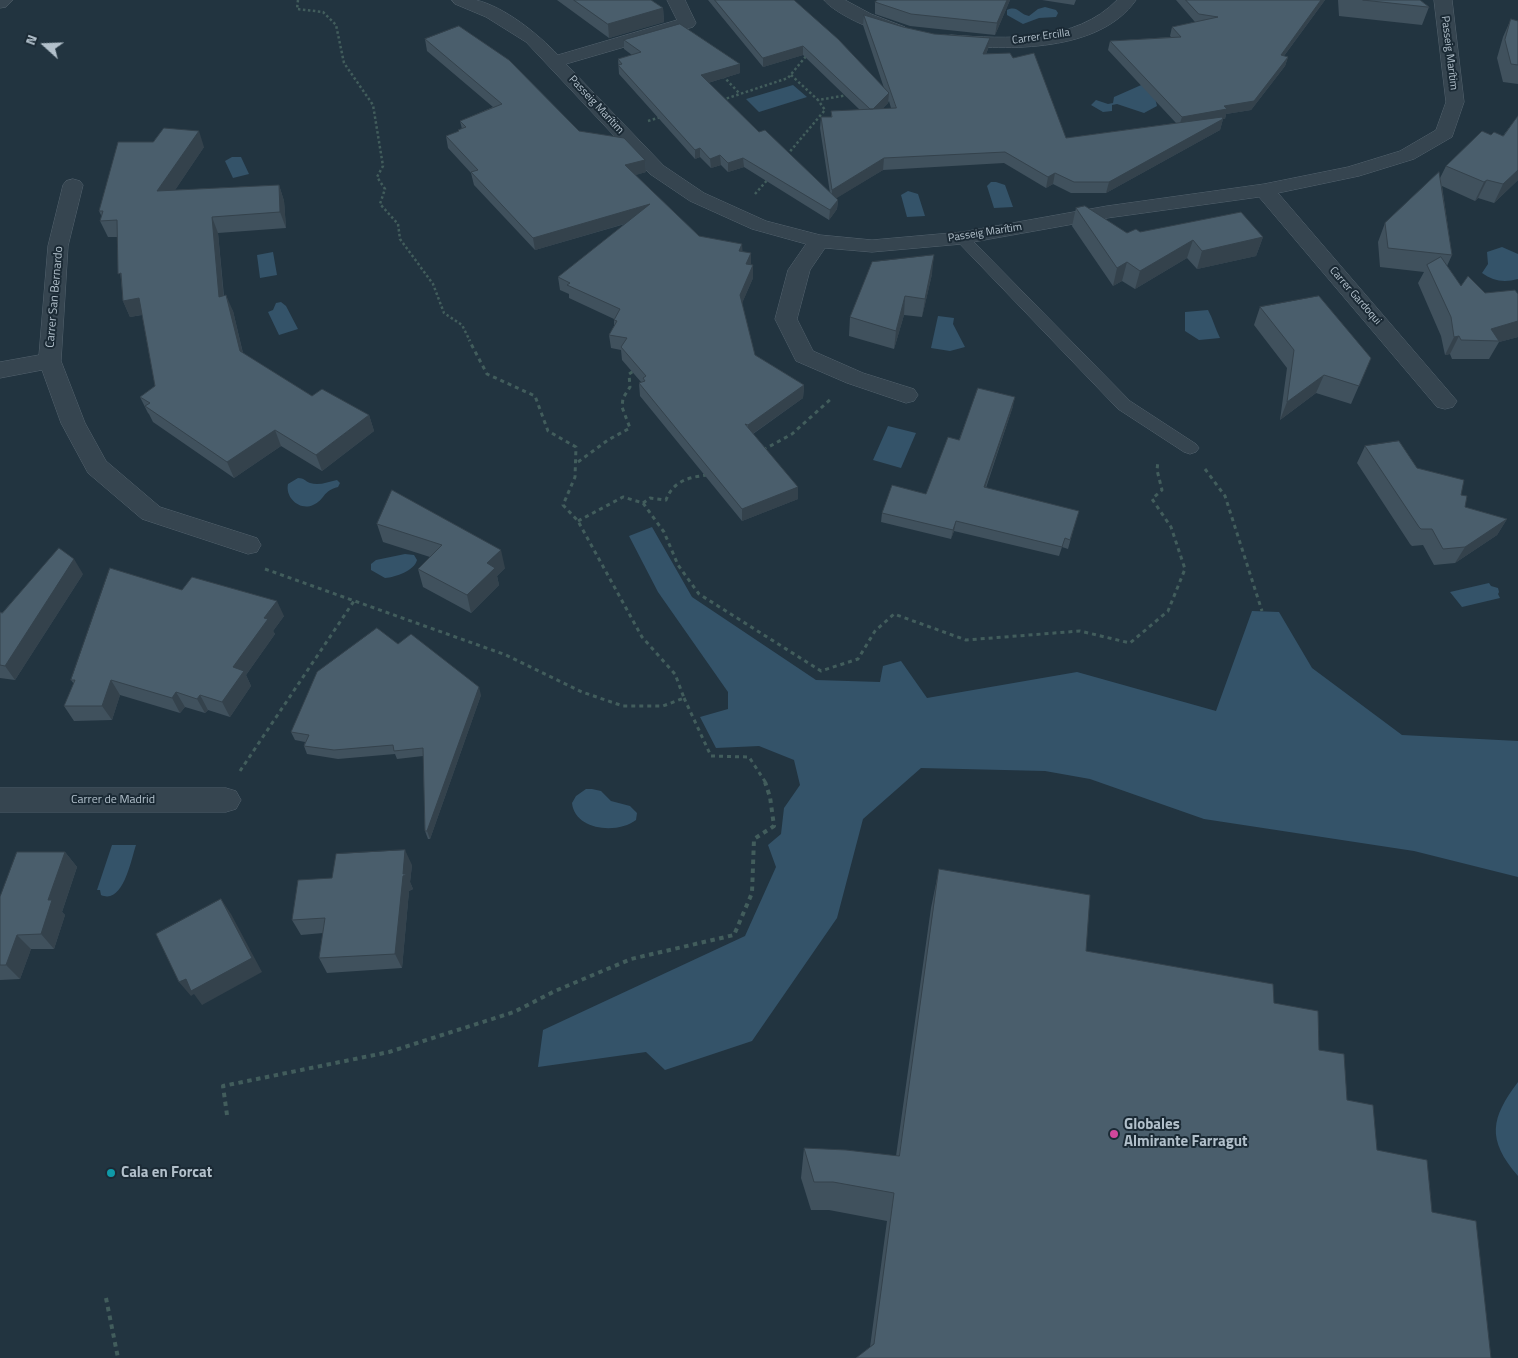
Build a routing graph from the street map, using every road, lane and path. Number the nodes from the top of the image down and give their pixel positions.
1 (4, 0) edge
2 (298, 0) edge
3 (461, 0) edge
4 (676, 0) edge
5 (833, 0) edge
6 (1127, 0) edge
7 (1442, 0) edge
8 (0, 3) edge
9 (911, 34) edge
10 (937, 38) edge
11 (812, 50) edge
12 (556, 61) junction
13 (721, 74) edge
14 (791, 75) junction
15 (857, 93) edge
16 (740, 94) junction
17 (721, 100) edge
18 (818, 100) junction
19 (665, 116) edge
20 (618, 130) junction
21 (787, 155) edge
22 (769, 178) edge
23 (74, 185) dead end
24 (1264, 190) junction
25 (738, 216) junction
26 (962, 238) junction
27 (819, 240) junction
28 (50, 361) junction
29 (636, 369) edge
30 (0, 370) edge
31 (855, 378) junction
32 (906, 395) dead end
33 (1445, 401) dead end
34 (1162, 430) junction
35 (1190, 448) joint
36 (761, 451) edge
37 (577, 462) junction
38 (712, 474) edge
39 (643, 502) junction
40 (578, 521) junction
41 (248, 545) joint
42 (354, 601) junction
43 (1262, 611) dead end
44 (684, 698) junction
45 (0, 800) edge
46 (226, 800) joint
47 (227, 1116) dead end
48 (106, 1298) dead end
49 (118, 1358) edge

1 - 8 street
2 - 37 path
3 - 12 street, Passeig Marítim
4 - 12 street
5 - 9 street
6 - 10 street, Carrer Ercilla
7 - 24 street, Passeig Marítim
11 - 14 path
12 - 20 street, Passeig Marítim
13 - 16 path
14 - 16 path
14 - 18 path
15 - 18 path
16 - 17 path
18 - 21 path
19 - 20 path
20 - 25 street, Passeig Marítim
22 - 25 path
23 - 28 street, Carrer San Bernardo
24 - 26 street, Passeig Marítim
24 - 33 street, Carrer Gardoqui
25 - 27 street, Passeig Marítim
26 - 27 street, Passeig Marítim
26 - 34 lane
27 - 31 street
28 - 30 street
28 - 41 street, Carrer San Bernardo
29 - 37 path
31 - 32 street
31 - 36 path
34 - 35 lane
34 - 39 path
35 - 43 path
37 - 40 path
38 - 39 path
39 - 40 path
40 - 44 path
41 - 42 path
42 - 44 path
42 - 46 path
44 - 47 path
45 - 46 street, Carrer de Madrid
48 - 49 path

